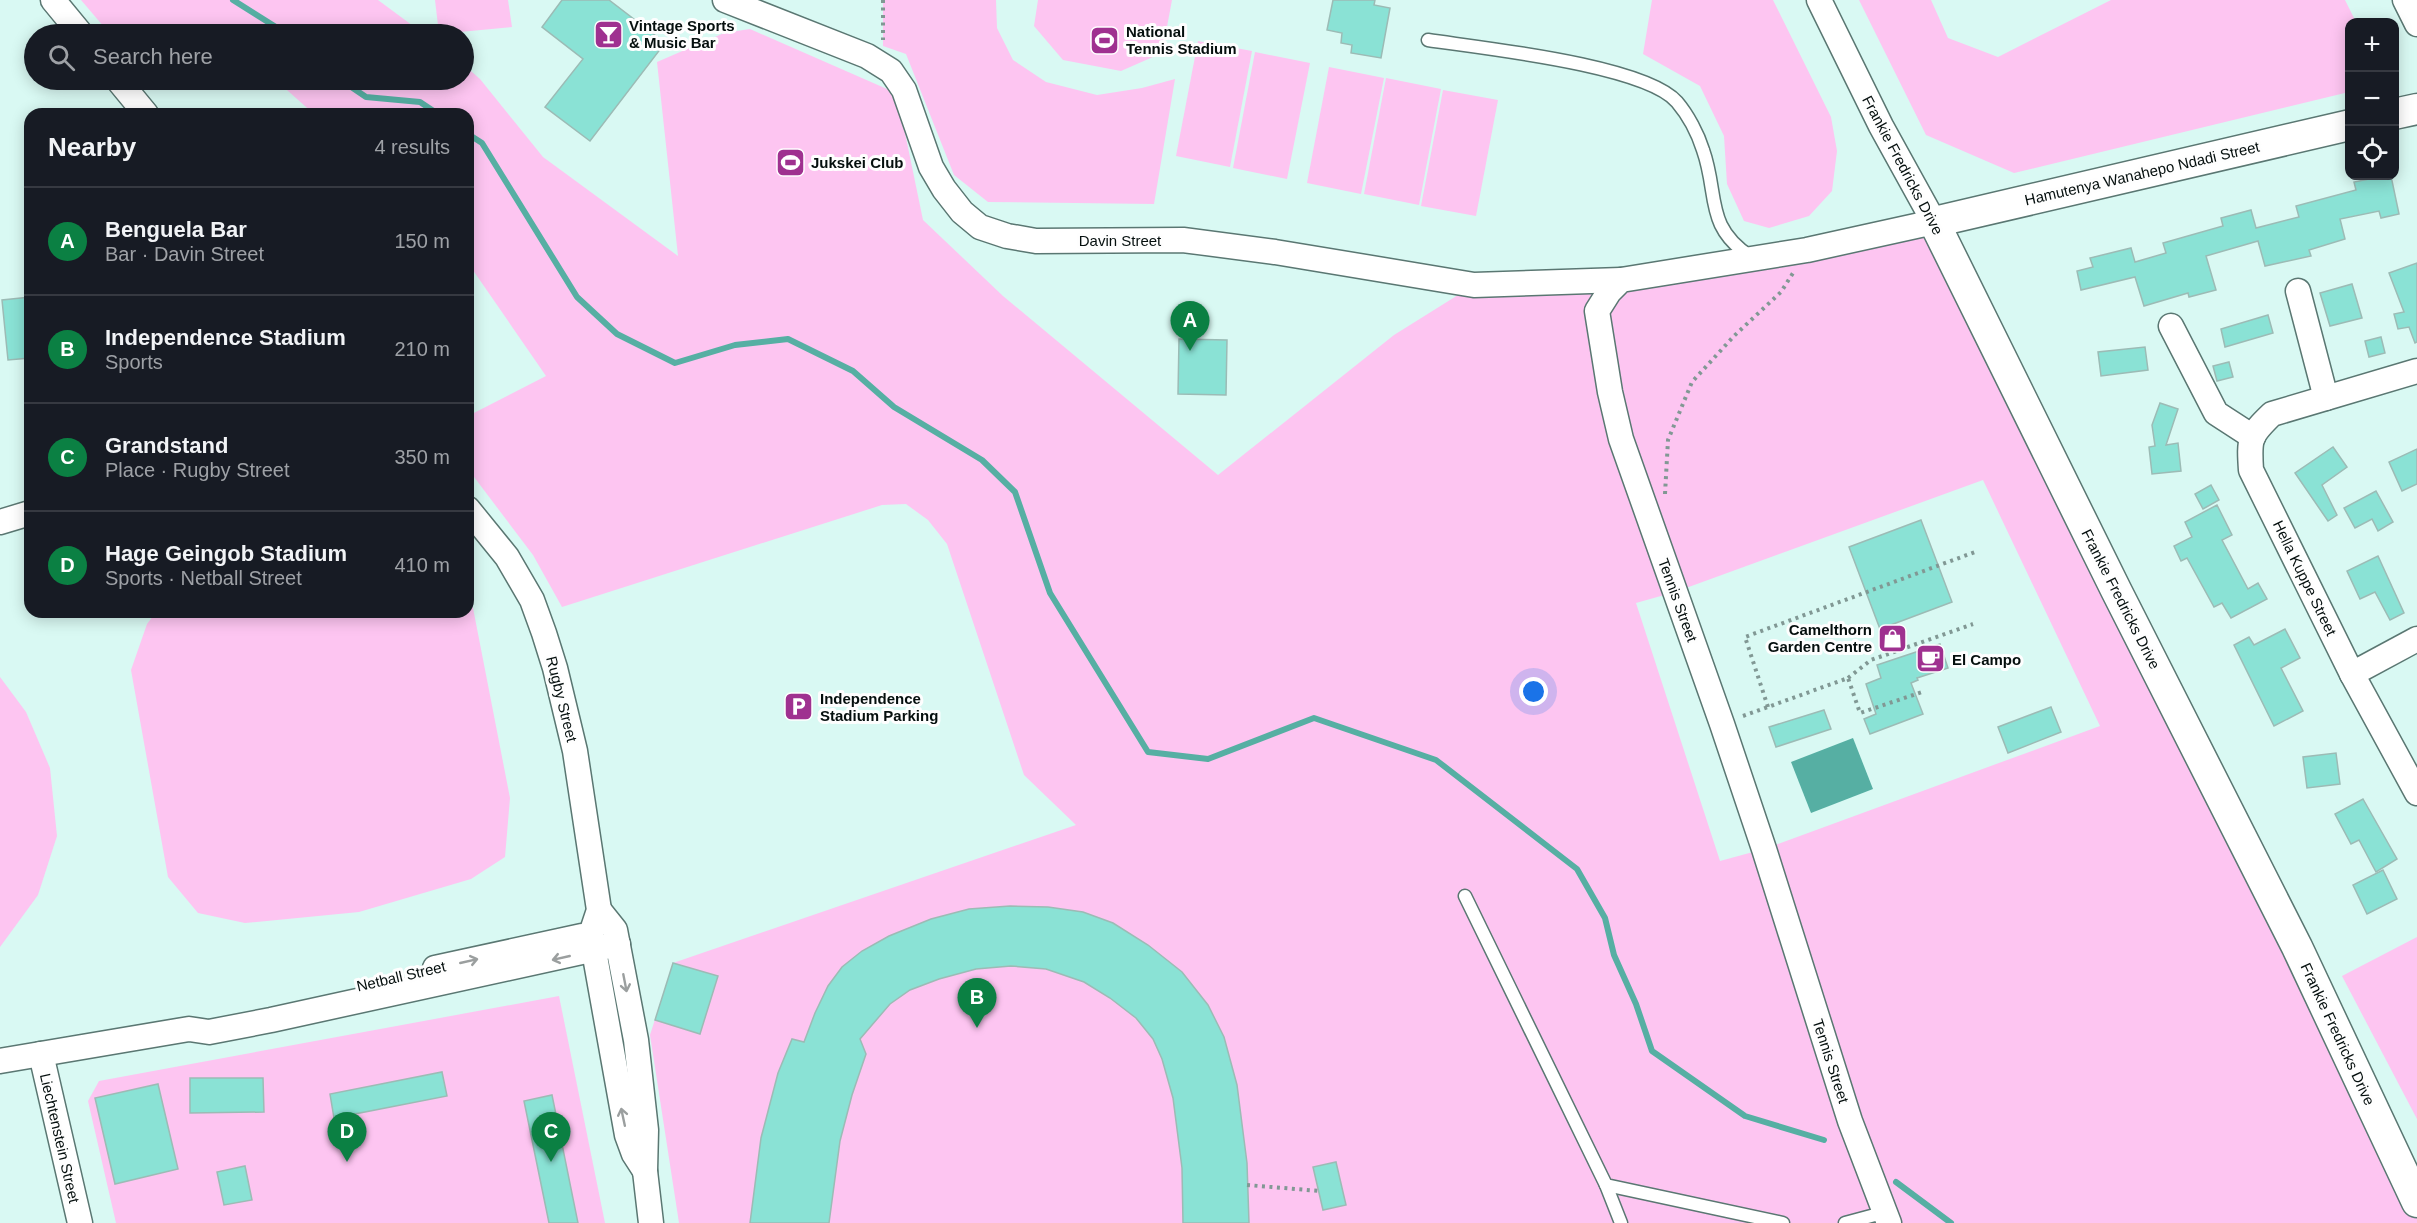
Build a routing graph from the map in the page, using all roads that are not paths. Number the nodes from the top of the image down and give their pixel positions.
1 (54, 0) edge
2 (725, 0) edge
3 (1819, 0) edge
4 (2405, 0) edge
5 (73, 24) edge
6 (2417, 24) edge
7 (1428, 40) dead end
8 (126, 90) edge
9 (141, 108) edge
10 (2417, 109) edge
11 (2399, 113) edge
12 (2345, 126) edge
13 (1934, 222) junction
14 (1752, 258) junction
15 (1621, 280) junction
16 (2298, 291) dead end
17 (2171, 326) dead end
18 (2417, 371) edge
19 (2326, 398) junction
20 (2253, 437) junction
21 (24, 515) edge
22 (474, 516) edge
23 (0, 522) edge
24 (2417, 639) edge
25 (2352, 674) junction
26 (2417, 793) edge
27 (1465, 896) dead end
28 (599, 910) junction
29 (616, 937) junction
30 (592, 942) junction
31 (41, 1054) junction
32 (0, 1061) edge
33 (645, 1171) junction
34 (1606, 1185) junction
35 (2417, 1202) edge
36 (1888, 1217) edge
37 (80, 1223) edge
38 (651, 1223) edge
39 (1622, 1223) edge
40 (1779, 1223) edge
41 (1845, 1223) edge

1 - 5 street
2 - 15 street, Davin Street
3 - 13 street, Frankie Fredricks Drive
4 - 6 street
7 - 14 lane
8 - 9 street
10 - 11 street
12 - 13 street, Hamutenya Wanahepo Ndadi Street
13 - 14 street
13 - 35 street, Frankie Fredricks Drive
14 - 15 street
15 - 36 street, Tennis Street
16 - 19 street
17 - 20 street
18 - 19 street
19 - 20 street
20 - 25 street, Hella Kuppe Street
21 - 23 street
22 - 28 street, Rugby Street
24 - 25 street
25 - 26 street, Hella Kuppe Street
27 - 34 lane
28 - 29 street, Rugby Street
28 - 30 street, Rugby Street
29 - 30 street, Netball Street
29 -> 33 street, Rugby Street
30 - 31 street, Netball Street
33 -> 30 street, Rugby Street
31 - 32 street, Netball Street
31 - 37 street, Liechtenstein Street
33 - 38 street, Rugby Street
34 - 39 lane
34 - 40 lane
36 - 41 lane

